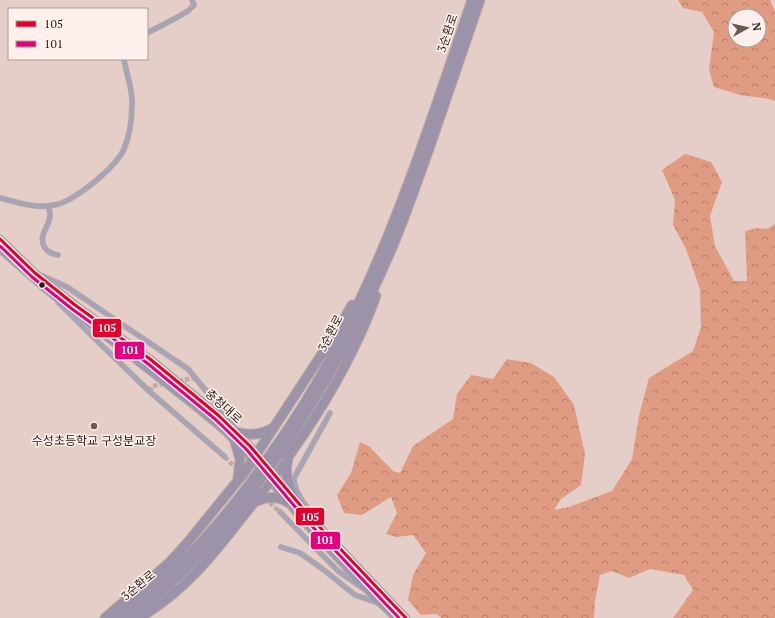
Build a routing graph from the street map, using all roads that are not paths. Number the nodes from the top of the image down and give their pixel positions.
1 (192, 0) edge
2 (472, 0) edge
3 (480, 0) edge
4 (148, 33) edge
5 (124, 60) edge
6 (0, 198) edge
7 (49, 206) junction
8 (388, 237) junction
9 (0, 239) edge
10 (0, 249) edge
11 (58, 255) dead end
12 (35, 273) junction
13 (47, 290) junction
14 (330, 413) dead end
15 (274, 427) junction
16 (236, 432) junction
17 (235, 442) junction
18 (281, 453) junction
19 (257, 454) junction
20 (225, 457) tunnel mouth
21 (281, 467) junction
22 (244, 473) junction
23 (273, 479) junction
24 (236, 483) junction
25 (257, 486) junction
26 (291, 501) junction
27 (255, 502) junction
28 (280, 512) tunnel mouth
29 (334, 543) junction
30 (281, 547) dead end
31 (372, 595) junction
32 (380, 603) junction
33 (105, 618) edge
34 (114, 618) edge
35 (127, 618) edge
36 (139, 618) edge
37 (396, 618) edge
38 (406, 618) edge

1 - 4 street
2 - 8 highway, 3순환로
3 - 18 highway, 3순환로
5 - 7 street
6 - 7 street
7 - 11 street
8 - 15 highway
8 - 18 highway, 3순환로
9 - 12 main road, 충청대로
10 - 13 main road, 충청대로
12 - 16 main road, 충청대로
12 - 16 street
13 - 17 main road, 충청대로
13 - 20 street
14 - 29 street
15 - 16 highway
15 - 19 highway
16 - 19 main road, 충청대로
17 - 19 main road, 충청대로
17 - 24 highway
18 - 21 highway
18 - 25 highway, 3순환로, bridge
18 - 26 highway
19 - 21 highway
19 - 22 highway
19 - 23 main road, 충청대로
21 - 23 highway
22 - 24 highway
22 - 25 highway
23 - 25 highway
23 - 26 main road, 충청대로
24 - 33 highway
25 - 27 highway
25 - 34 highway, 3순환로
25 - 35 highway, 3순환로
26 - 27 highway
26 - 29 main road, 충청대로
26 - 31 main road, 충청대로
27 - 36 highway
28 - 31 street
29 - 38 main road, 충청대로
30 - 32 street
31 - 32 main road, 충청대로
32 - 37 main road, 충청대로

